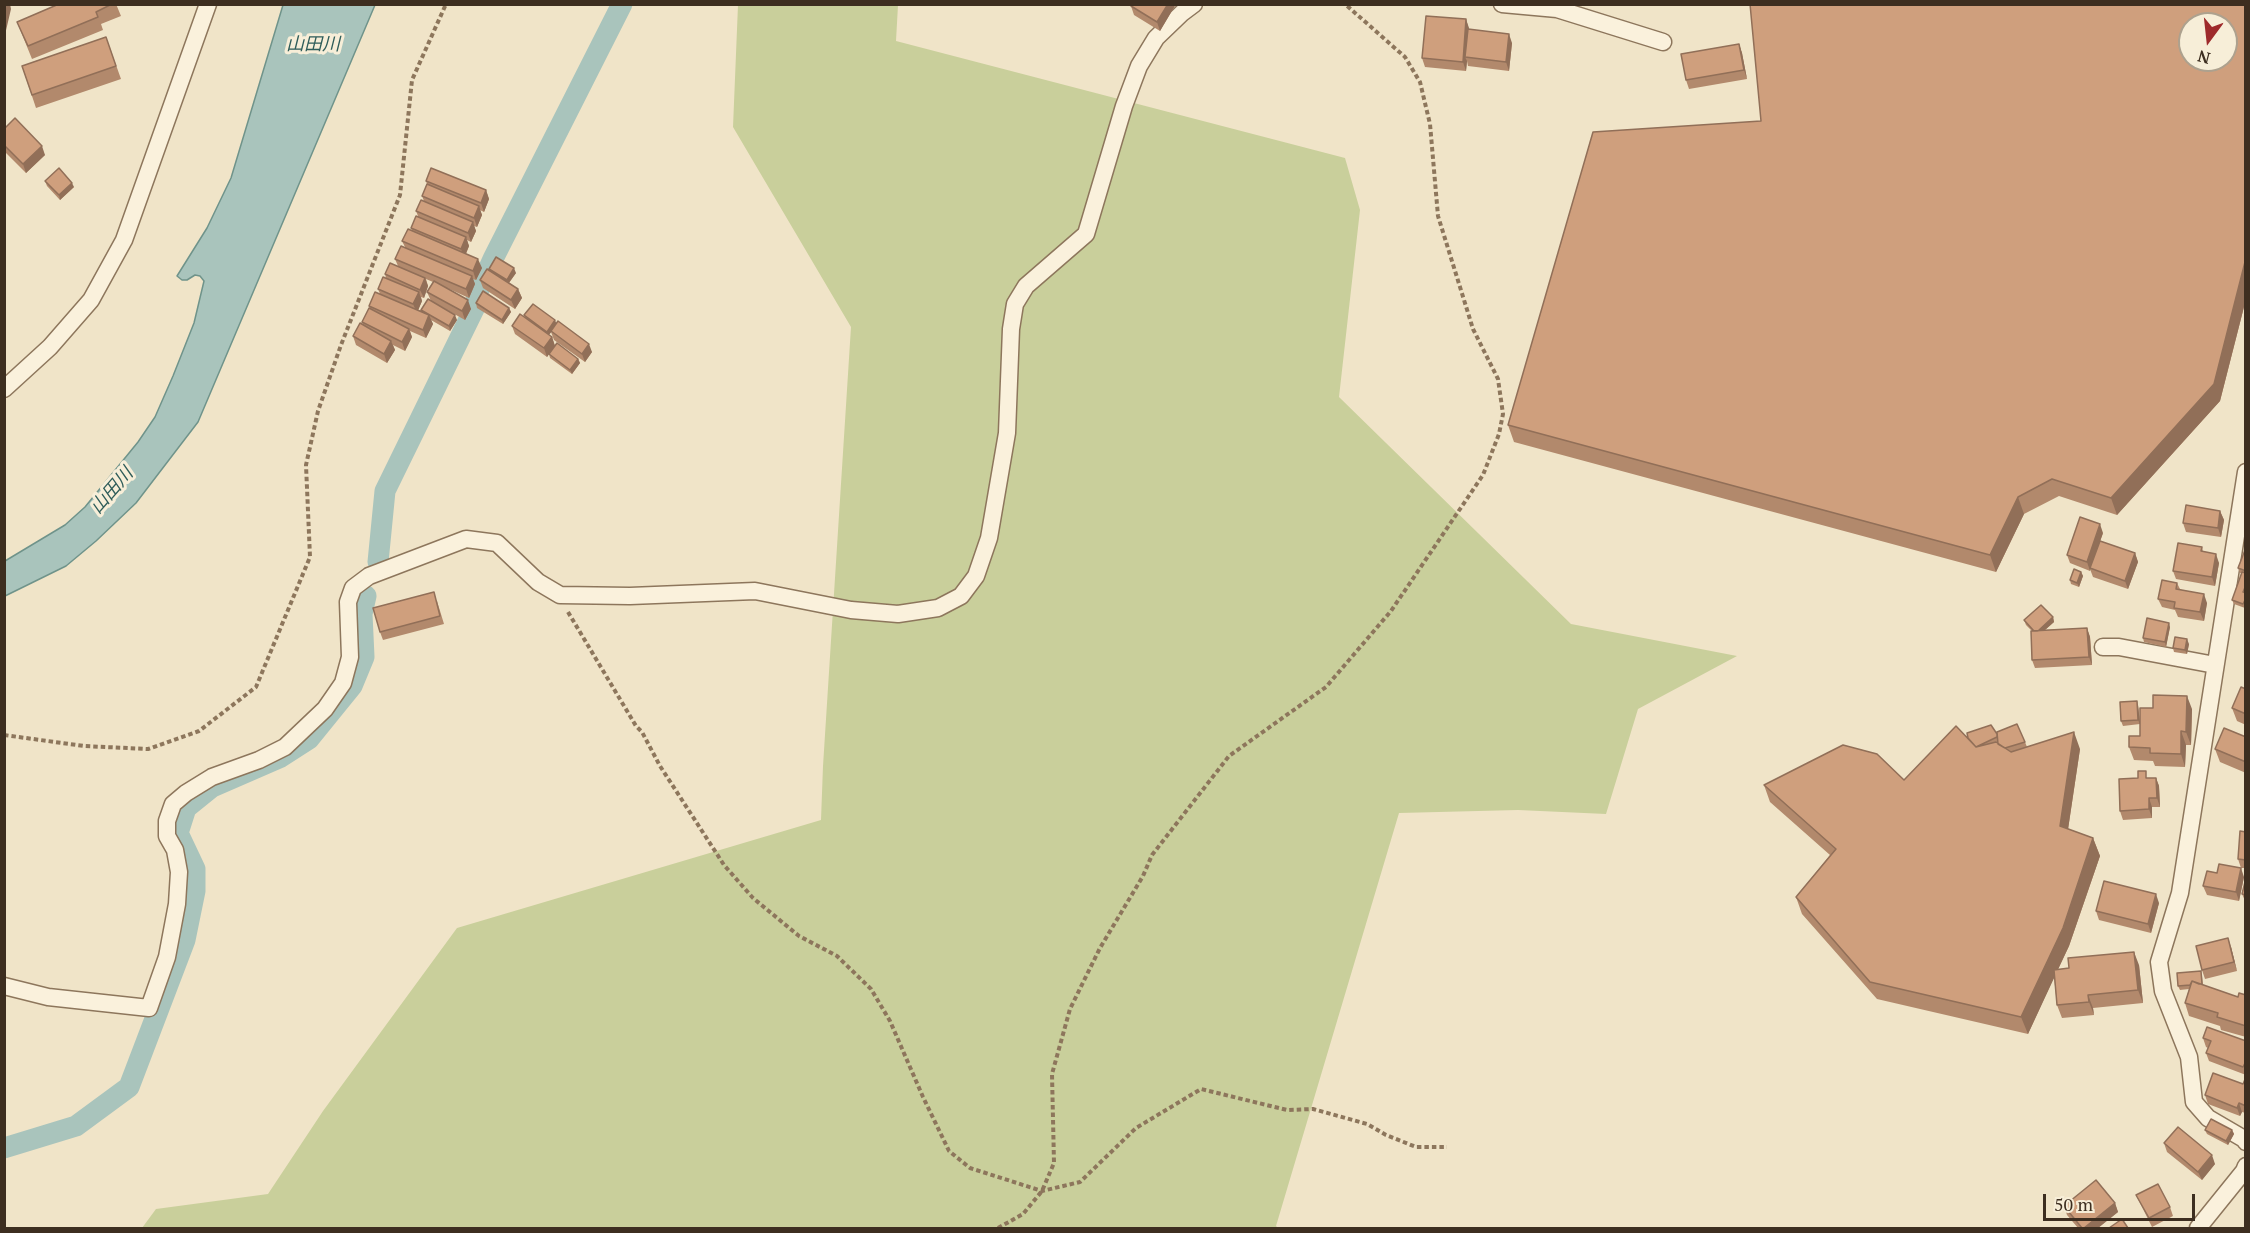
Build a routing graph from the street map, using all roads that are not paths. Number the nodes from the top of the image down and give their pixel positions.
1 (208, 4) edge
2 (1194, 4) edge
3 (1502, 4) edge
4 (1664, 42) dead end
5 (4, 388) edge
6 (2246, 472) edge
7 (2103, 647) dead end
8 (2215, 665) junction
9 (4, 986) edge
10 (2246, 1142) edge
11 (2246, 1166) edge
12 (2198, 1228) edge

1 - 5 street
2 - 9 street
3 - 4 street
6 - 8 street
7 - 8 street
8 - 10 street
11 - 12 street

